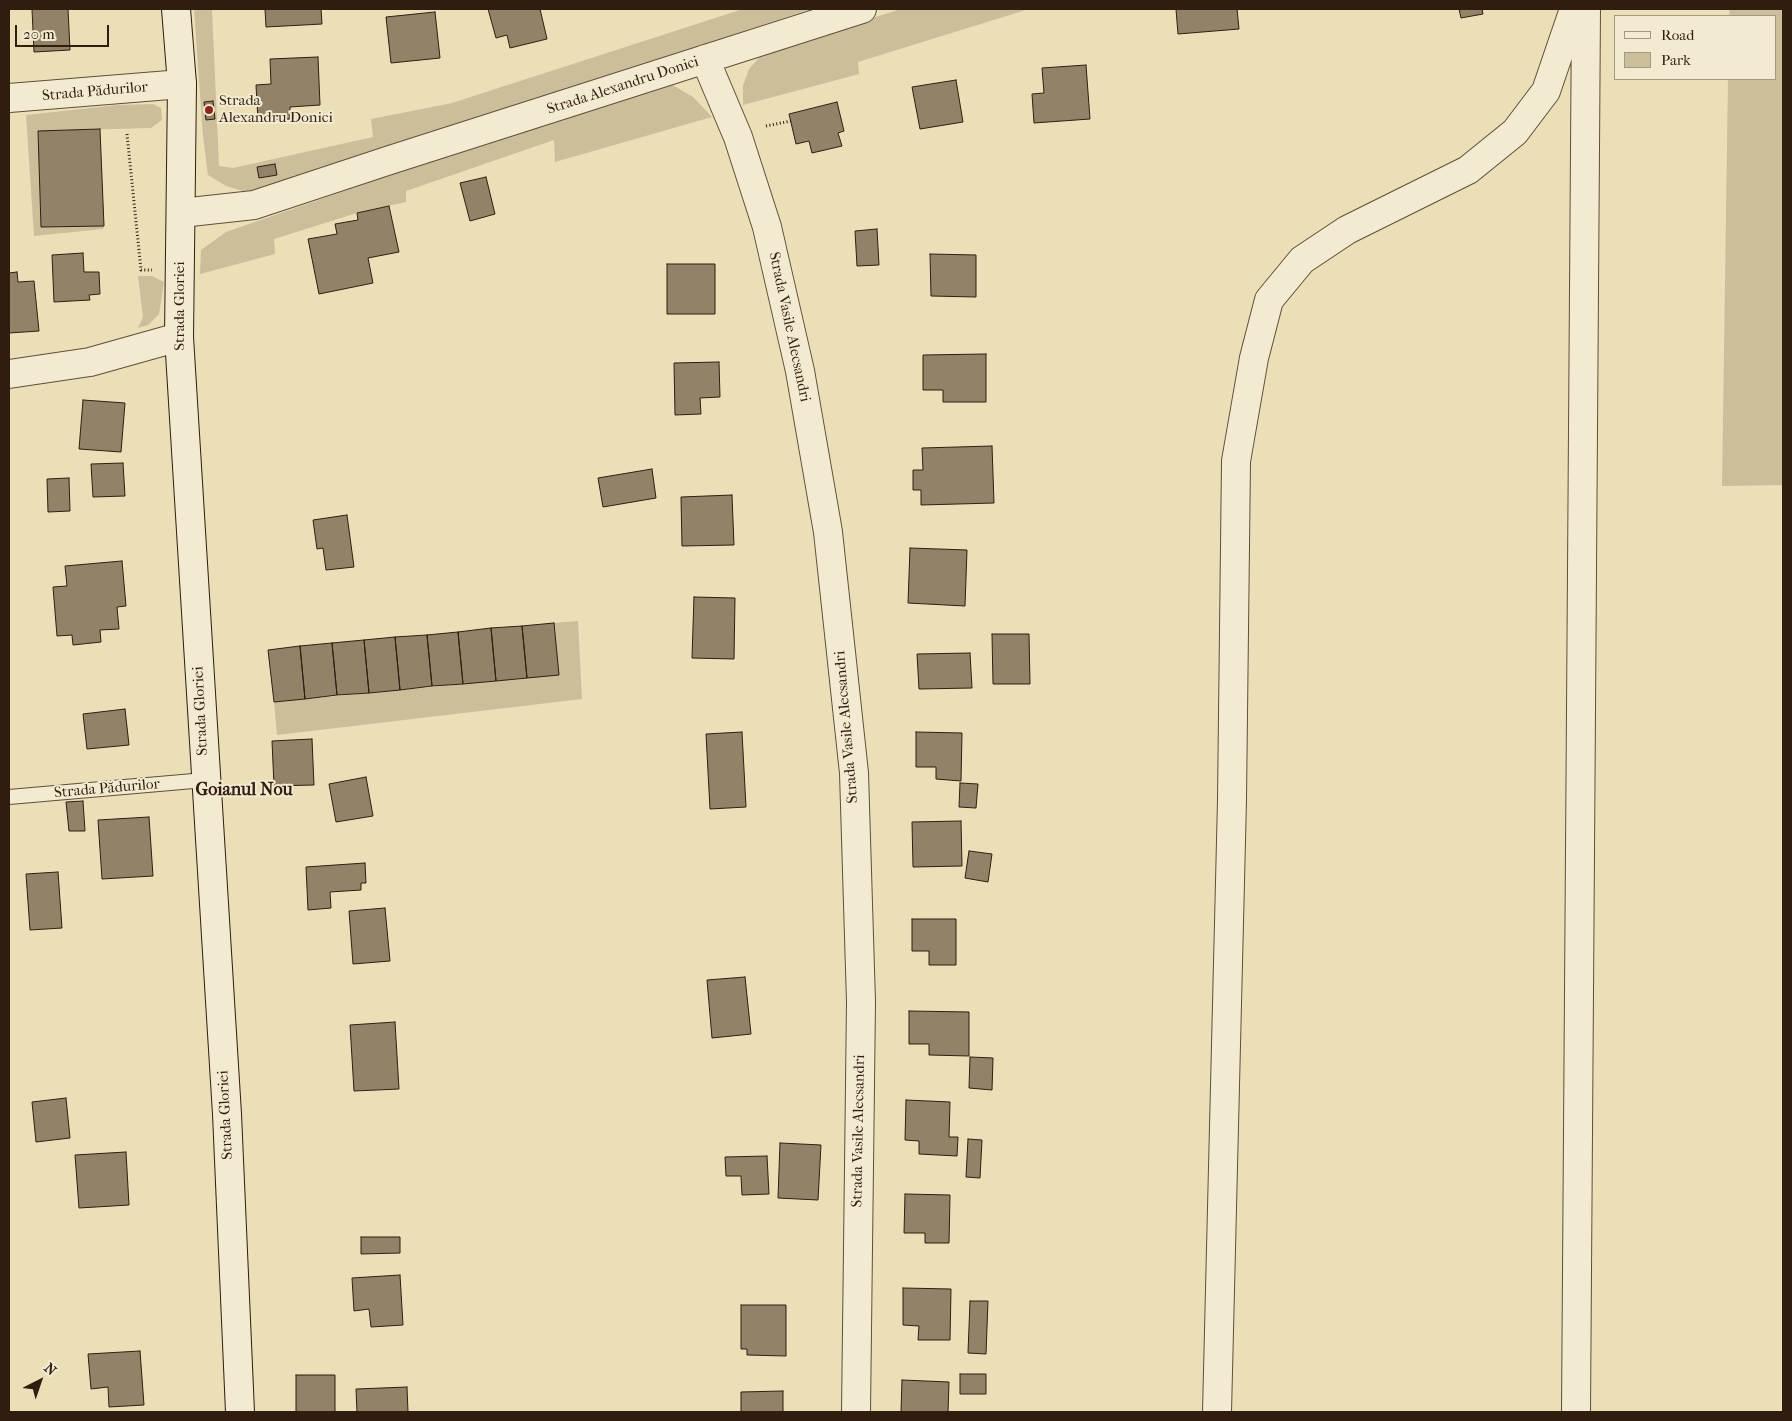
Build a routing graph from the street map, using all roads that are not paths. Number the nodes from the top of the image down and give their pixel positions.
1 (176, 9) edge
2 (862, 9) edge
3 (1574, 9) edge
4 (1586, 9) edge
5 (705, 60) junction
6 (182, 84) junction
7 (9, 98) edge
8 (181, 213) junction
9 (179, 337) junction
10 (9, 374) edge
11 (205, 780) junction
12 (9, 797) edge
13 (240, 1412) edge
14 (856, 1412) edge
15 (1217, 1412) edge
16 (1576, 1412) edge

1 - 6 street, Strada Gloriei
2 - 5 street, Strada Alexandru Donici
3 - 15 street
4 - 16 street
5 - 8 street, Strada Alexandru Donici
5 - 14 street, Strada Vasile Alecsandri
6 - 7 street, Strada Pădurilor
6 - 8 street, Strada Gloriei
8 - 9 street, Strada Gloriei
9 - 10 street
9 - 11 street, Strada Gloriei
11 - 12 lane, Strada Pădurilor
11 - 13 street, Strada Gloriei

